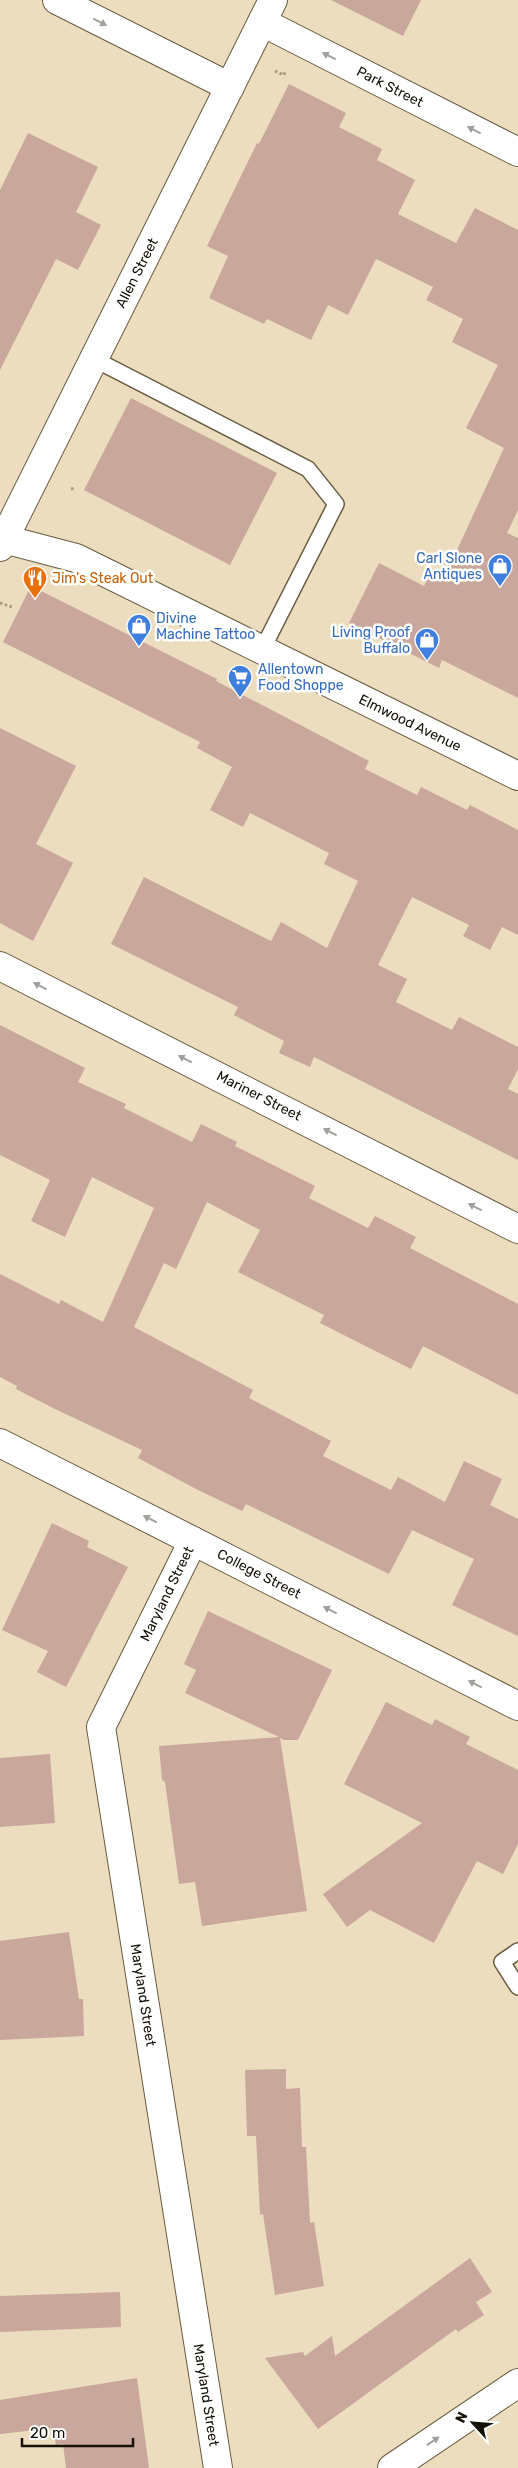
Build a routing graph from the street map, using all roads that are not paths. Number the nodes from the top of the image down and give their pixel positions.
1 (56, 0) edge
2 (268, 11) edge
3 (230, 87) junction
4 (518, 152) edge
5 (94, 359) junction
6 (1, 541) edge
7 (262, 650) junction
8 (518, 776) edge
9 (0, 966) edge
10 (518, 1229) edge
11 (0, 1442) edge
12 (193, 1541) junction
13 (518, 1706) edge
14 (518, 1951) edge
15 (518, 1987) edge
16 (518, 2383) edge
17 (218, 2468) edge
18 (392, 2468) edge

1 -> 3 street
2 - 3 street, Allen Street
4 -> 2 street, Park Street
3 - 5 street, Allen Street
5 - 6 street, Allen Street
5 - 7 lane
6 - 7 street, Elmwood Avenue
7 - 8 street, Elmwood Avenue
10 -> 9 street, Mariner Street
12 -> 11 street, College Street
13 -> 12 street, College Street
12 - 17 street, Maryland Street
14 - 15 lane
18 -> 16 street

